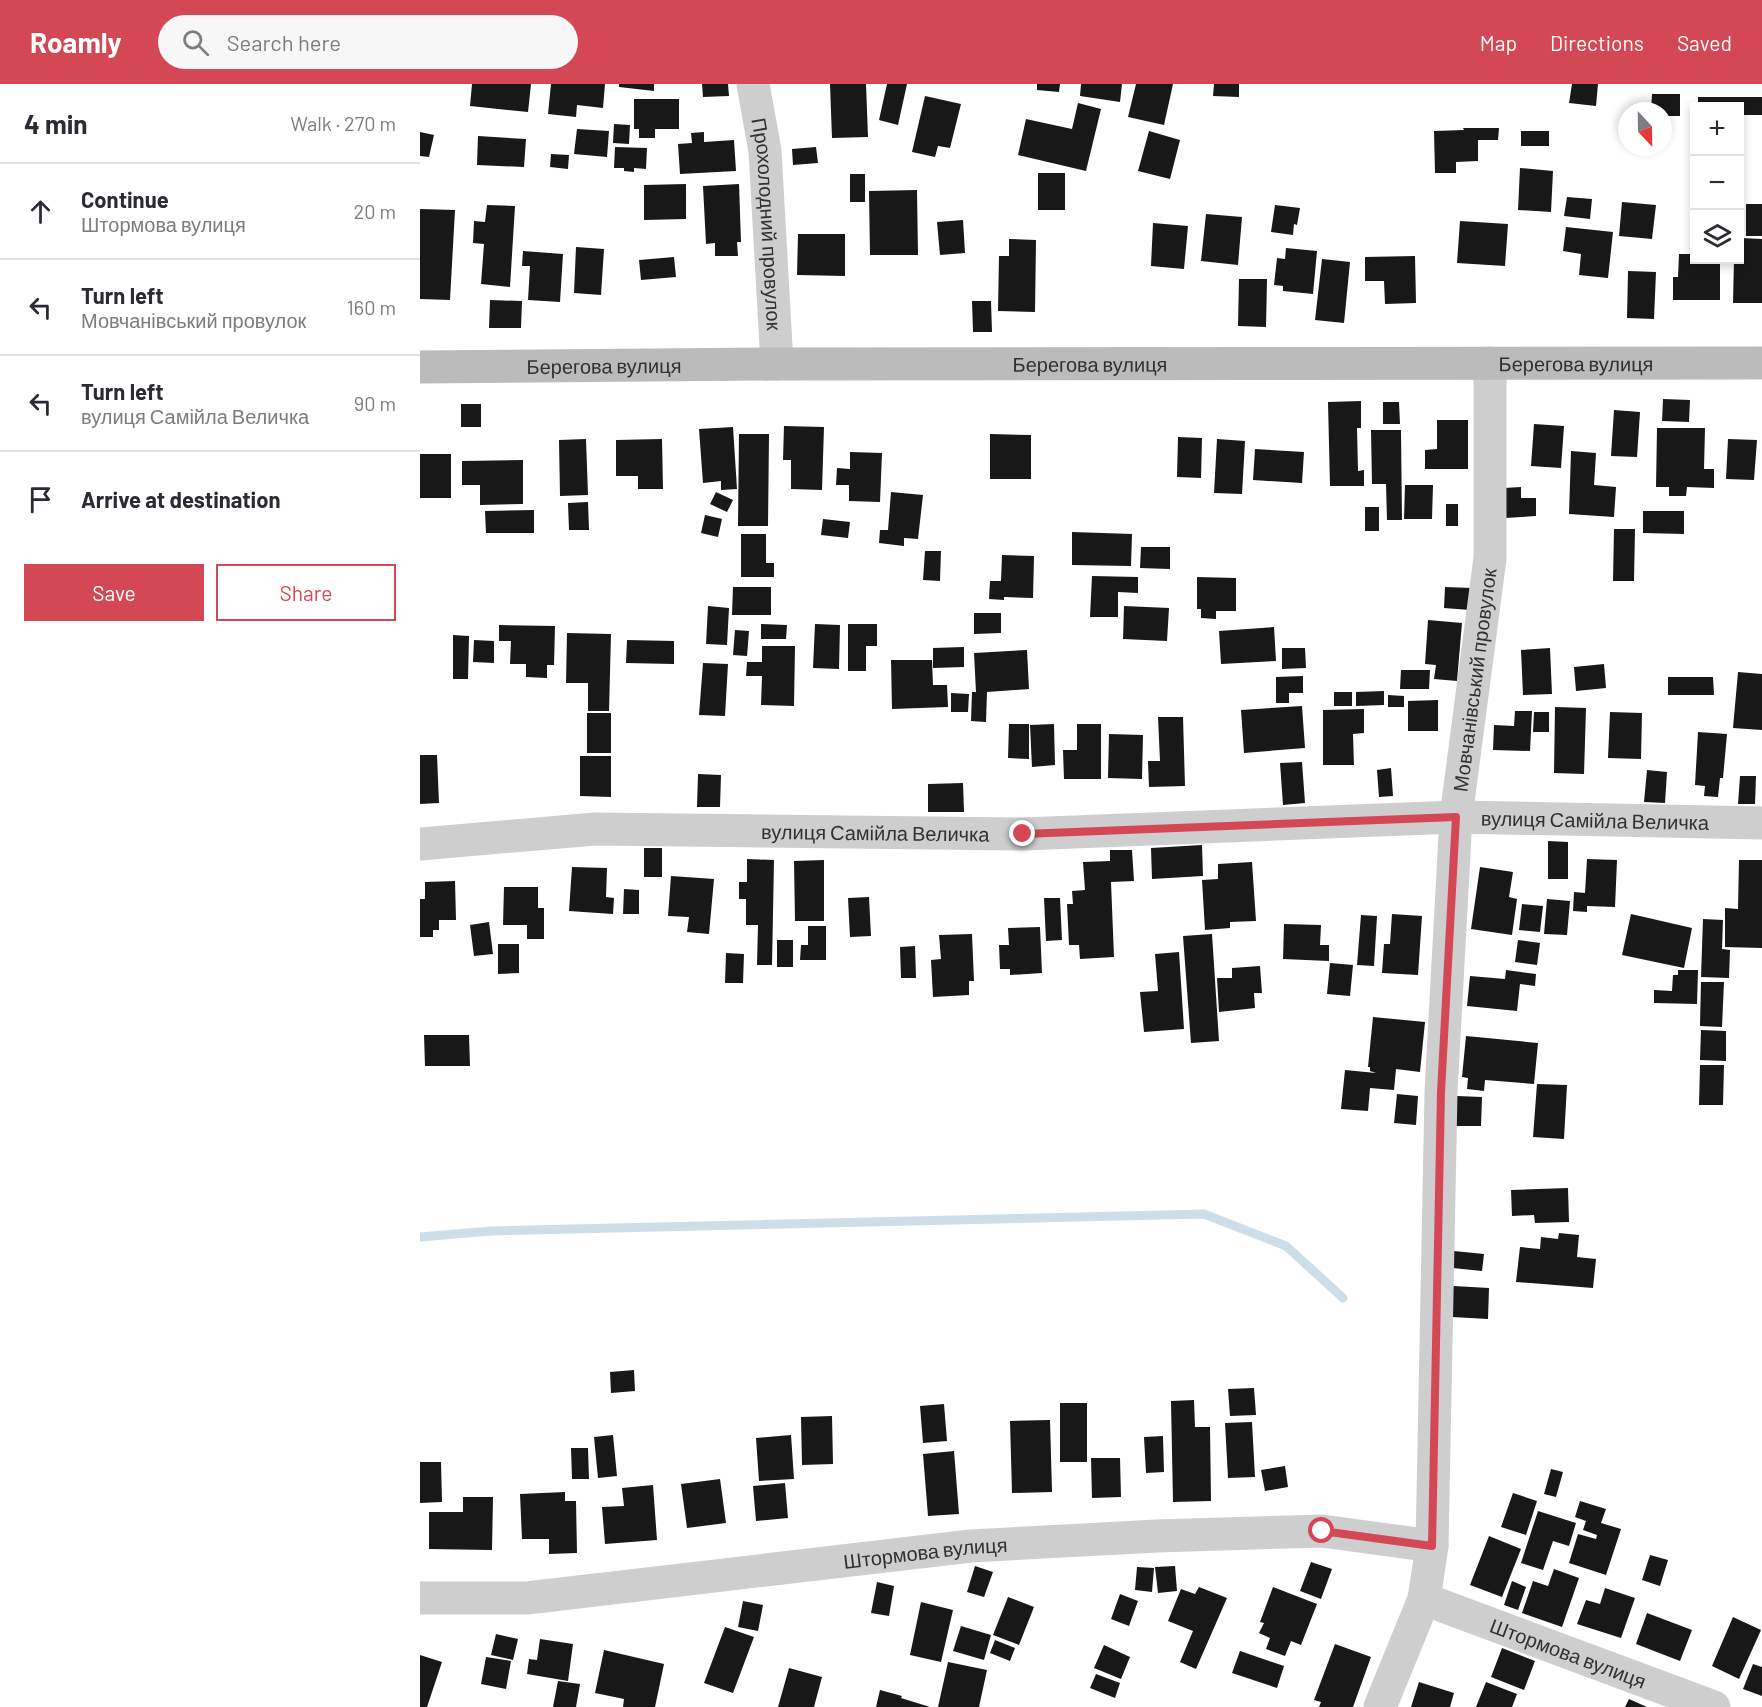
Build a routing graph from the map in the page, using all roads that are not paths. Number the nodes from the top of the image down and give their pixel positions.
1 (753, 84) edge
2 (1490, 363) junction
3 (1762, 363) edge
4 (777, 364) junction
5 (420, 367) edge
6 (1456, 817) junction
7 (1762, 823) edge
8 (420, 844) edge
9 (1432, 1546) junction
10 (420, 1598) edge
11 (1424, 1599) junction
12 (1380, 1707) edge
13 (1714, 1707) edge

1 - 4 street, Прохолодний провулок
2 - 3 street, Берегова вулиця
2 - 4 street, Берегова вулиця
2 - 6 street, Мовчанівський провулок
4 - 5 street, Берегова вулиця
6 - 7 street, вулиця Самійла Величка
6 - 8 street, вулиця Самійла Величка
6 - 9 street, Мовчанівський провулок
9 - 10 street, Штормова вулиця
9 - 11 street, Мовчанівський провулок
11 - 12 street, Мовчанівський провулок
11 - 13 street, Штормова вулиця

